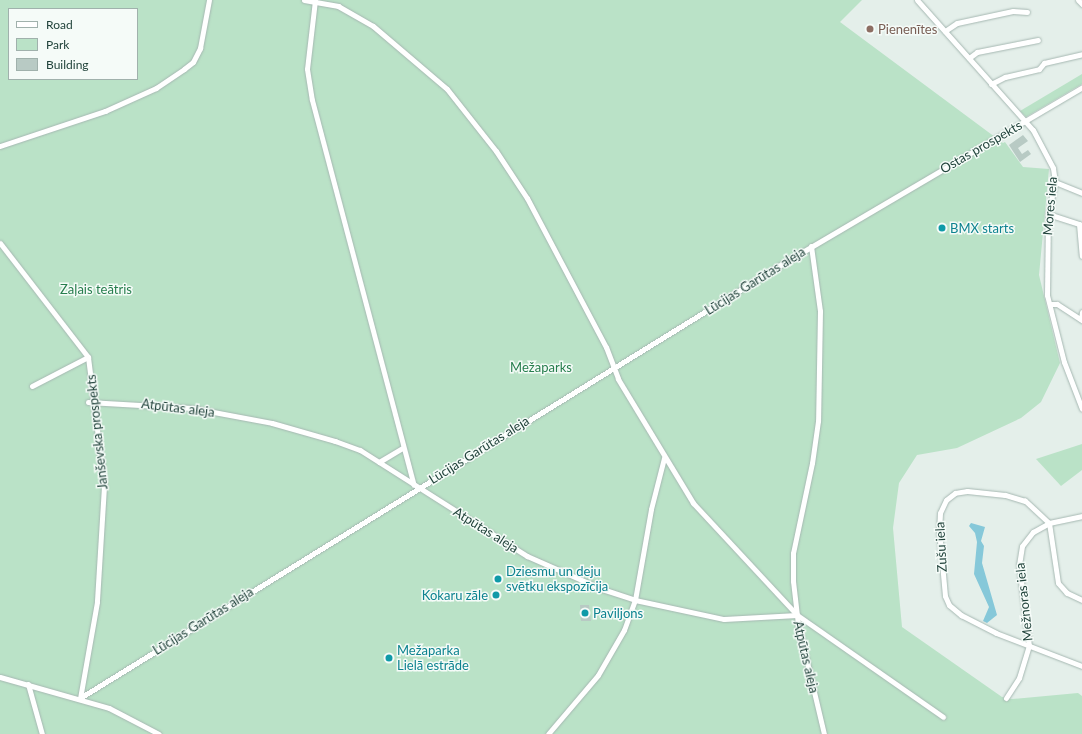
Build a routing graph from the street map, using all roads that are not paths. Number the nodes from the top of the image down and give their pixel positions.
1 (209, 0) edge
2 (304, 0) edge
3 (1078, 0) edge
4 (314, 1) edge
5 (921, 1) edge
6 (1082, 4) edge
7 (1027, 12) dead end
8 (945, 31) junction
9 (1038, 40) dead end
10 (1082, 54) edge
11 (969, 58) junction
12 (991, 84) junction
13 (1082, 87) edge
14 (1024, 121) junction
15 (0, 146) edge
16 (1055, 182) junction
17 (1082, 192) edge
18 (880, 206) joint
19 (1048, 214) junction
20 (0, 243) edge
21 (812, 246) junction
22 (1082, 256) edge
23 (1050, 304) junction
24 (1082, 312) edge
25 (1081, 319) edge
26 (88, 357) junction
27 (614, 368) junction
28 (32, 386) dead end
29 (88, 402) dead end
30 (95, 402) junction
31 (1082, 409) edge
32 (402, 448) junction
33 (664, 458) junction
34 (379, 462) junction
35 (416, 486) junction
36 (1082, 516) edge
37 (1049, 523) junction
38 (635, 600) junction
39 (1082, 600) edge
40 (796, 615) junction
41 (1029, 646) junction
42 (1082, 666) edge
43 (0, 676) edge
44 (28, 684) junction
45 (80, 698) junction
46 (1006, 698) dead end
47 (943, 717) dead end
48 (42, 734) edge
49 (158, 734) edge
50 (548, 734) edge
51 (824, 734) edge

1 - 15 street
2 - 4 street
3 - 6 street
4 - 27 street
4 - 32 street
5 - 8 street, Mores iela
7 - 8 street
8 - 11 street, Mores iela
9 - 11 street
10 - 12 street
11 - 12 street, Mores iela
12 - 14 street, Mores iela
13 - 14 street, Ostas prospekts
14 - 16 street, Mores iela
14 - 18 street, Ostas prospekts
16 - 17 street
16 - 19 street, Mores iela
18 - 21 street, Lūcijas Garūtas aleja
19 - 22 street
19 - 23 street, Mores iela
20 - 26 street, Janševska prospekts
21 - 27 street, Lūcijas Garūtas aleja
21 - 40 street
23 - 25 street
23 - 31 street, Mores iela
24 - 25 street
26 - 28 street
26 - 30 street, Janševska prospekts
27 - 33 street
27 - 35 street, Lūcijas Garūtas aleja
29 - 30 street, Atpūtas aleja
30 - 34 street, Atpūtas aleja
30 - 45 street, Janševska prospekts
32 - 34 street
32 - 35 street
33 - 38 street
33 - 40 street
34 - 35 street, Atpūtas aleja
35 - 38 street, Atpūtas aleja
35 - 45 street, Lūcijas Garūtas aleja
36 - 37 street, Mežnoras iela
37 - 39 street
37 - 41 street, Mežnoras iela
37 - 41 street, Zušu iela
38 - 40 street, Atpūtas aleja
38 - 50 street
40 - 47 street
40 - 51 street, Atpūtas aleja
41 - 42 street, Zušu iela
41 - 46 street, Mežnoras iela
43 - 44 street
44 - 45 street
44 - 48 street
45 - 49 street

